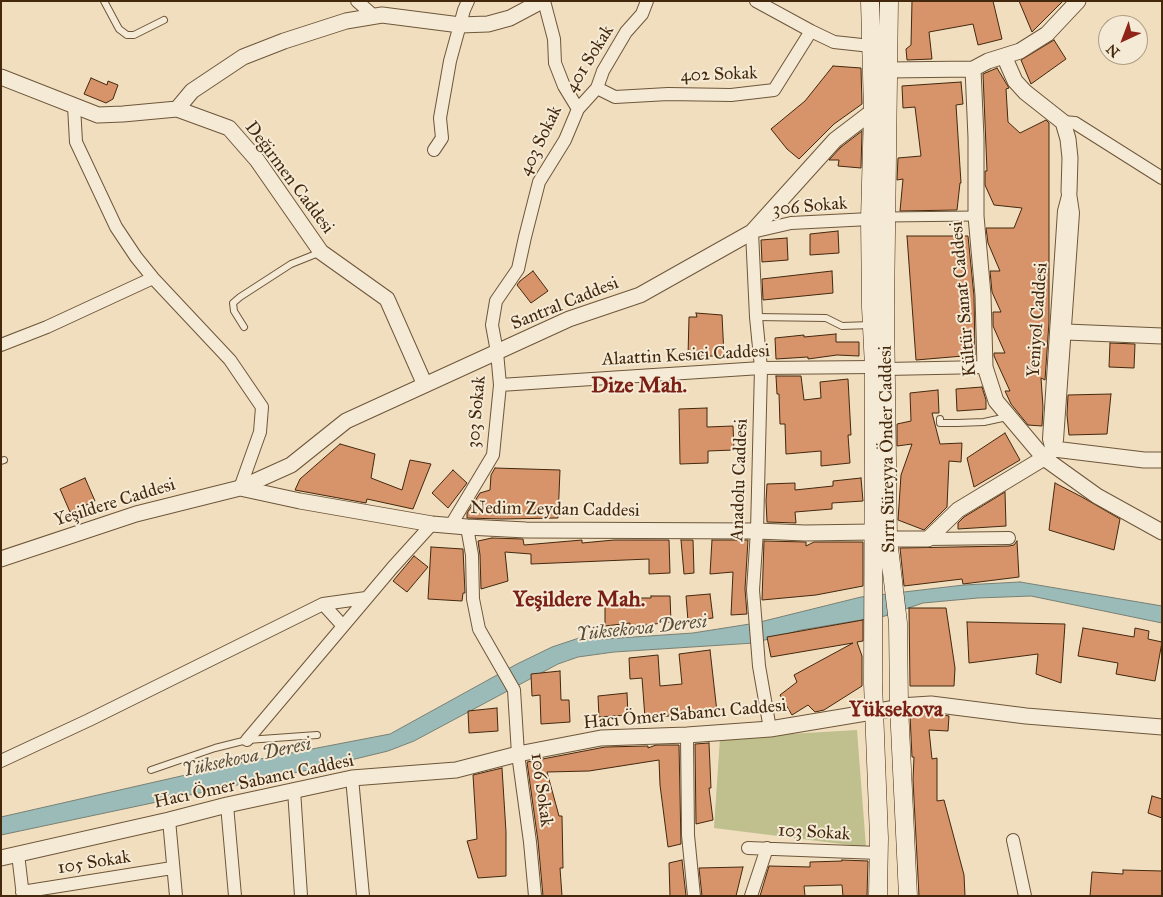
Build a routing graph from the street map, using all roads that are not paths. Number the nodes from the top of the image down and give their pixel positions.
1 (104, 1) edge
2 (356, 1) edge
3 (468, 1) edge
4 (543, 1) edge
5 (647, 1) edge
6 (756, 1) edge
7 (870, 1) edge
8 (889, 1) edge
9 (1078, 1) edge
10 (374, 16) junction
11 (164, 20) dead end
12 (460, 25) junction
13 (810, 31) junction
14 (871, 46) junction
15 (1004, 56) junction
16 (973, 69) junction
17 (888, 70) junction
18 (1, 77) edge
19 (597, 88) junction
20 (74, 106) junction
21 (177, 109) junction
22 (578, 109) junction
23 (873, 111) junction
24 (1063, 122) junction
25 (434, 150) dead end
26 (1162, 178) edge
27 (1069, 192) junction
28 (976, 216) junction
29 (878, 218) junction
30 (752, 232) junction
31 (321, 252) junction
32 (153, 278) junction
33 (756, 317) junction
34 (872, 325) junction
35 (244, 327) dead end
36 (1066, 332) junction
37 (1162, 336) edge
38 (1, 345) edge
39 (497, 352) junction
40 (985, 367) junction
41 (761, 368) junction
42 (880, 368) junction
43 (426, 385) junction
44 (500, 385) junction
45 (1008, 416) junction
46 (940, 419) dead end
47 (1049, 454) junction
48 (1162, 460) edge
49 (240, 488) junction
50 (432, 524) junction
51 (451, 525) junction
52 (467, 527) junction
53 (757, 531) junction
54 (1162, 532) edge
55 (880, 536) junction
56 (1009, 538) dead end
57 (928, 539) junction
58 (1, 559) edge
59 (366, 598) junction
60 (323, 604) junction
61 (343, 626) junction
62 (898, 707) junction
63 (873, 712) junction
64 (1162, 728) edge
65 (770, 729) junction
66 (317, 735) dead end
67 (687, 735) junction
68 (247, 740) junction
69 (518, 754) junction
70 (1, 761) edge
71 (152, 770) dead end
72 (352, 778) junction
73 (294, 790) junction
74 (227, 805) junction
75 (169, 820) junction
76 (1013, 840) dead end
77 (748, 848) dead end
78 (767, 848) junction
79 (879, 853) junction
80 (18, 854) junction
81 (1, 858) edge
82 (172, 868) junction
83 (23, 894) edge
84 (176, 896) edge
85 (235, 896) edge
86 (301, 896) edge
87 (363, 896) edge
88 (534, 896) edge
89 (694, 896) edge
90 (751, 896) edge
91 (878, 896) edge
92 (908, 896) edge
93 (1025, 896) edge

1 - 11 lane
2 - 10 street
3 - 12 street
4 - 12 street
4 - 22 street, 403 Sokak
5 - 19 street, 401 Sokak
6 - 13 street
7 - 14 main road, Sırrı Süreyya Önder Caddesi
8 - 17 main road, Sırrı Süreyya Önder Caddesi
9 - 15 street
10 - 12 street
10 - 21 street
12 - 25 street
13 - 14 street
13 - 19 street, 402 Sokak
14 - 23 main road, Sırrı Süreyya Önder Caddesi
15 - 16 street
15 - 24 street
16 - 17 street
16 - 28 street, Kültür Sanat Caddesi
17 - 29 main road, Sırrı Süreyya Önder Caddesi
18 - 20 street, Değirmen Caddesi
19 - 22 street, 401 Sokak
20 - 21 street, Değirmen Caddesi
20 - 32 street
21 - 31 street, Değirmen Caddesi
22 - 39 street, 403 Sokak
23 - 29 main road, Sırrı Süreyya Önder Caddesi
23 - 30 street, Santral Caddesi
24 - 26 street
24 - 27 street, Yeniyol Caddesi
27 - 36 street, Yeniyol Caddesi
27 - 47 street, Yeniyol Caddesi
28 - 29 street
28 - 40 street, Kültür Sanat Caddesi
29 - 30 street, 306 Sokak
29 - 34 main road, Sırrı Süreyya Önder Caddesi
29 - 42 main road, Sırrı Süreyya Önder Caddesi
30 - 33 street, Anadolu Caddesi
30 - 39 street, Santral Caddesi
31 - 35 lane
31 - 43 street, Değirmen Caddesi
32 - 38 street
32 - 49 street
33 - 34 lane
33 - 41 street, Anadolu Caddesi
34 - 42 main road, Sırrı Süreyya Önder Caddesi
36 - 37 street
36 - 47 street, Yeniyol Caddesi
39 - 43 street, Santral Caddesi
39 - 44 street, 303 Sokak
40 - 42 street, Alaattin Kesici Caddesi
40 - 45 street, Kültür Sanat Caddesi
41 - 42 street, Alaattin Kesici Caddesi
41 - 44 street, Alaattin Kesici Caddesi
41 - 53 street, Anadolu Caddesi
42 - 55 main road, Sırrı Süreyya Önder Caddesi
43 - 49 street, Santral Caddesi
44 - 51 street, 303 Sokak
45 - 46 lane
45 - 47 street, Kültür Sanat Caddesi
47 - 48 street
47 - 54 street, Kültür Sanat Caddesi
47 - 57 street
49 - 50 street, Nedim Zeydan Caddesi
49 - 58 street, Yeşildere Caddesi
50 - 51 street, Nedim Zeydan Caddesi
50 - 59 street
51 - 52 street, Nedim Zeydan Caddesi
52 - 53 street, Nedim Zeydan Caddesi
52 - 69 street, 106 Sokak
53 - 55 street, Nedim Zeydan Caddesi
53 - 65 street, Anadolu Caddesi
55 - 57 street, Nedim Zeydan Caddesi
55 - 62 main road, Sırrı Süreyya Önder Caddesi
55 - 63 main road, Sırrı Süreyya Önder Caddesi
56 - 57 street
59 - 60 street
59 - 61 street
60 - 61 street
60 - 70 street
61 - 68 street
62 - 63 street, Hacı Ömer Sabancı Caddesi
62 - 64 street, Hacı Ömer Sabancı Caddesi
62 - 92 main road, Sırrı Süreyya Önder Caddesi
63 - 65 street, Hacı Ömer Sabancı Caddesi
63 - 79 main road, Sırrı Süreyya Önder Caddesi
65 - 67 street, Hacı Ömer Sabancı Caddesi
66 - 68 lane
67 - 69 street, Hacı Ömer Sabancı Caddesi
67 - 89 street
68 - 71 lane
69 - 72 street, Hacı Ömer Sabancı Caddesi
69 - 88 street, 106 Sokak
72 - 73 street, Hacı Ömer Sabancı Caddesi
72 - 87 street
73 - 74 street, Hacı Ömer Sabancı Caddesi
73 - 86 street
74 - 75 street, Hacı Ömer Sabancı Caddesi
74 - 85 street
75 - 80 street, Hacı Ömer Sabancı Caddesi
75 - 82 street
76 - 93 street
77 - 78 street, 103 Sokak
78 - 79 street, 103 Sokak
78 - 90 street
79 - 91 main road, Sırrı Süreyya Önder Caddesi
80 - 81 street, Hacı Ömer Sabancı Caddesi
80 - 83 street
82 - 83 street, 105 Sokak
82 - 84 street

